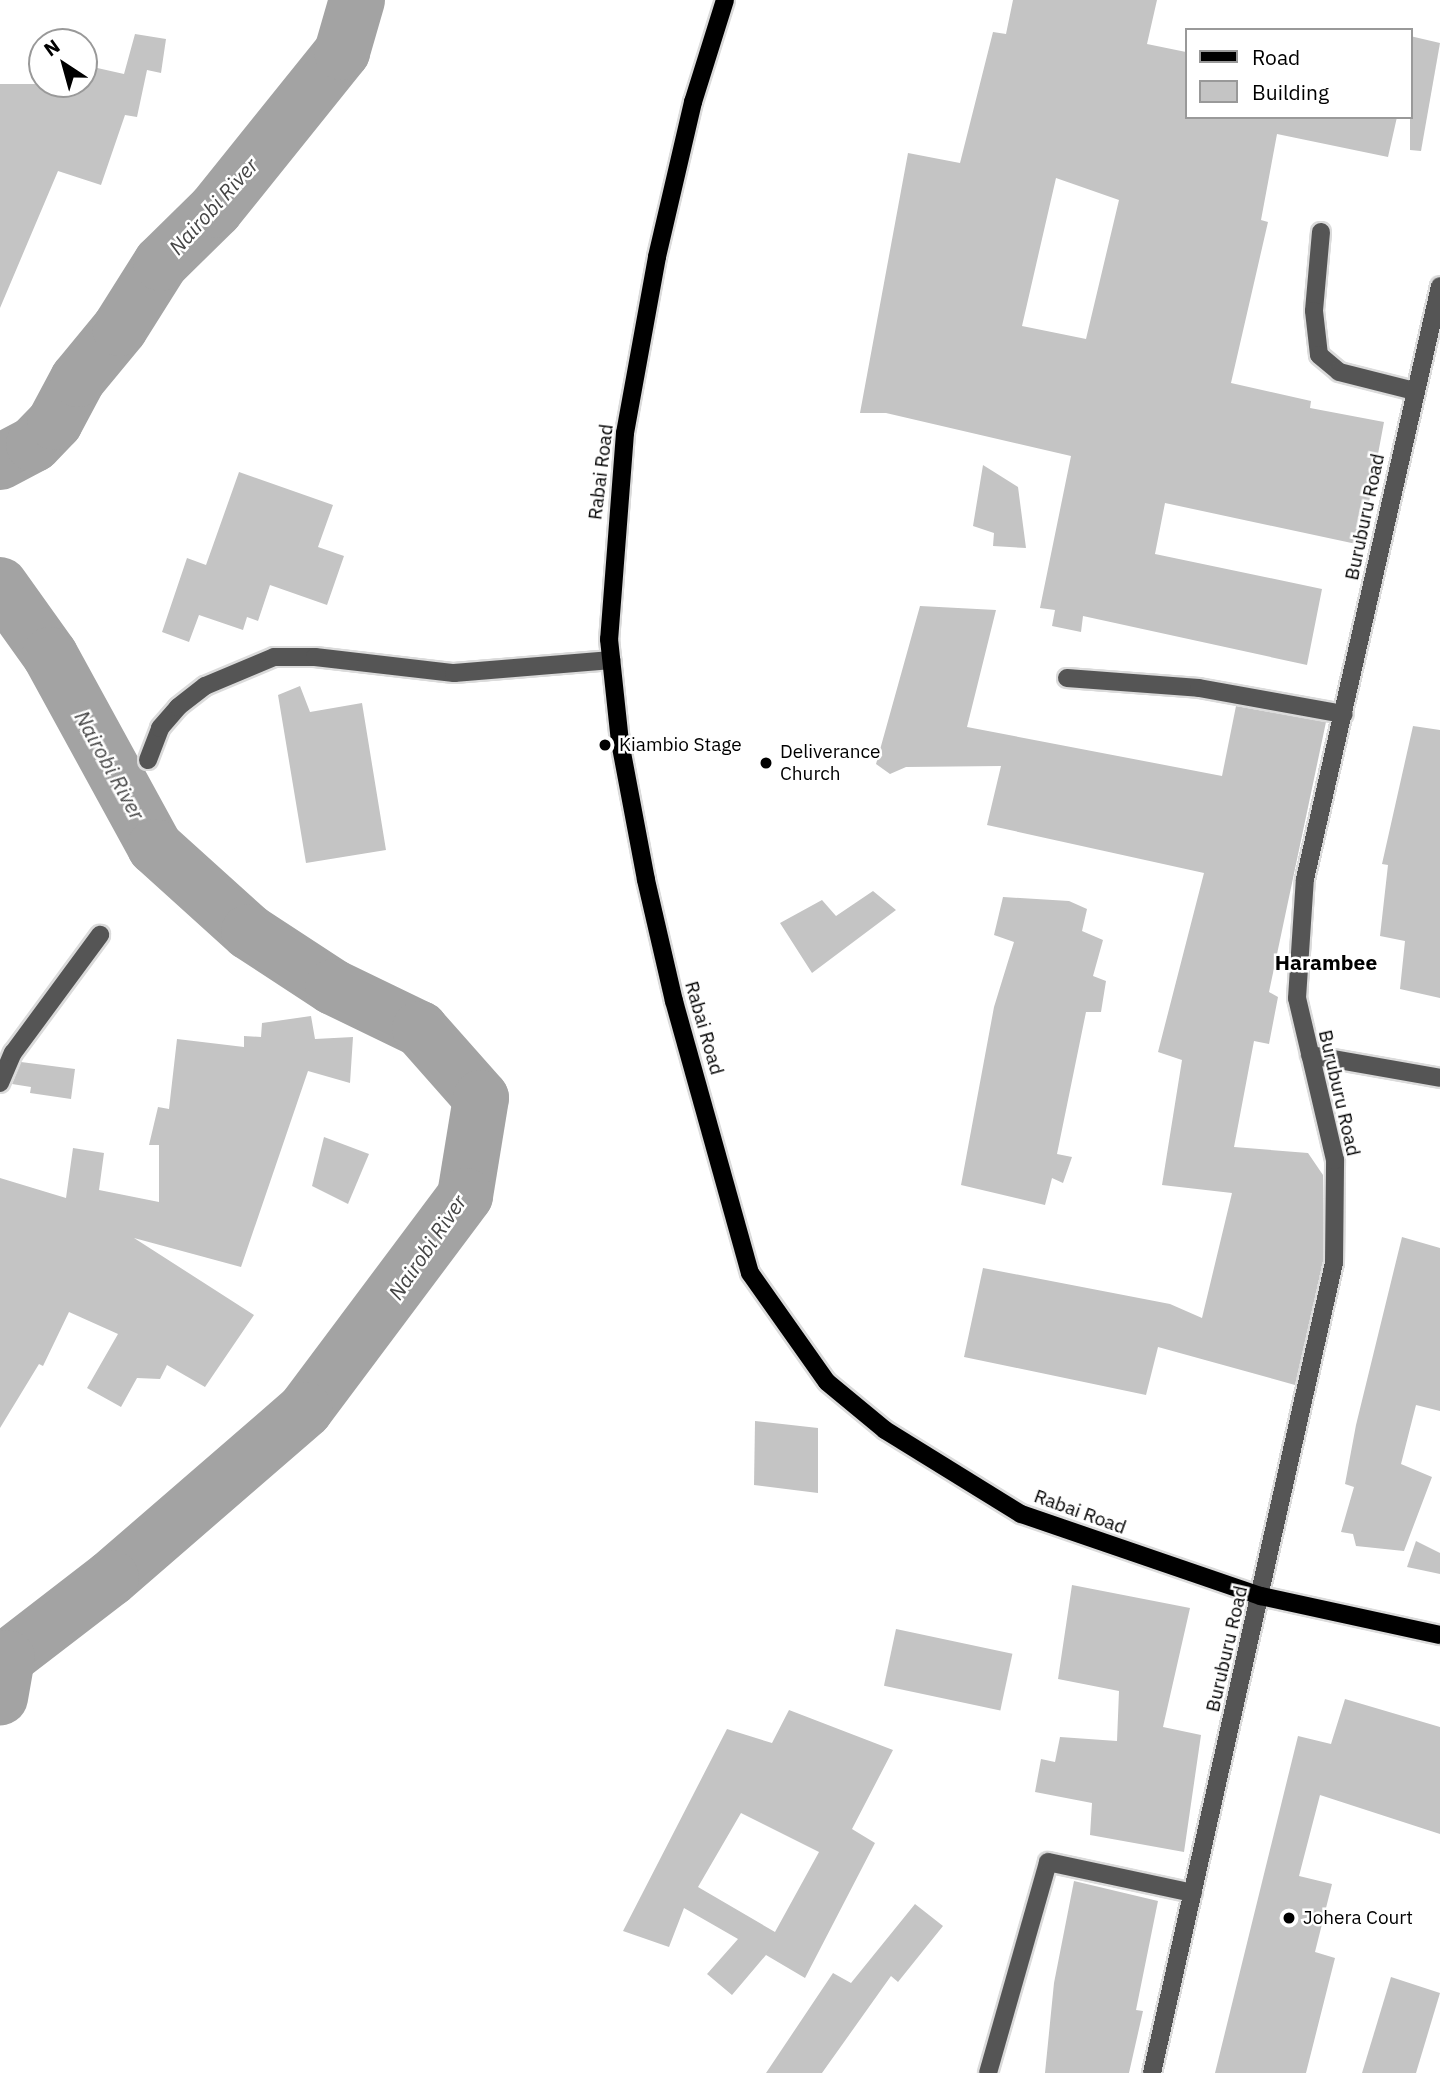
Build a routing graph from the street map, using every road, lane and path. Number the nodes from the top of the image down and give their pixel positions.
1 (726, 0) edge
2 (1321, 232) dead end
3 (1440, 286) edge
4 (1414, 391) junction
5 (611, 660) junction
6 (1067, 678) dead end
7 (1344, 714) junction
8 (148, 760) dead end
9 (100, 935) dead end
10 (1310, 1055) junction
11 (1440, 1078) edge
12 (0, 1083) edge
13 (1261, 1596) junction
14 (1440, 1636) edge
15 (1193, 1893) junction
16 (988, 2073) edge
17 (1152, 2073) edge

1 - 5 main road, Rabai Road
2 - 4 street
3 - 4 street, Buruburu Road
4 - 7 street, Buruburu Road
5 - 8 street
5 - 13 main road, Rabai Road
6 - 7 street
7 - 10 street, Buruburu Road
9 - 12 street
10 - 11 street
10 - 13 street, Buruburu Road
13 - 14 main road, Rabai Road
13 - 15 street, Buruburu Road
15 - 16 street
15 - 17 street, Buruburu Road

